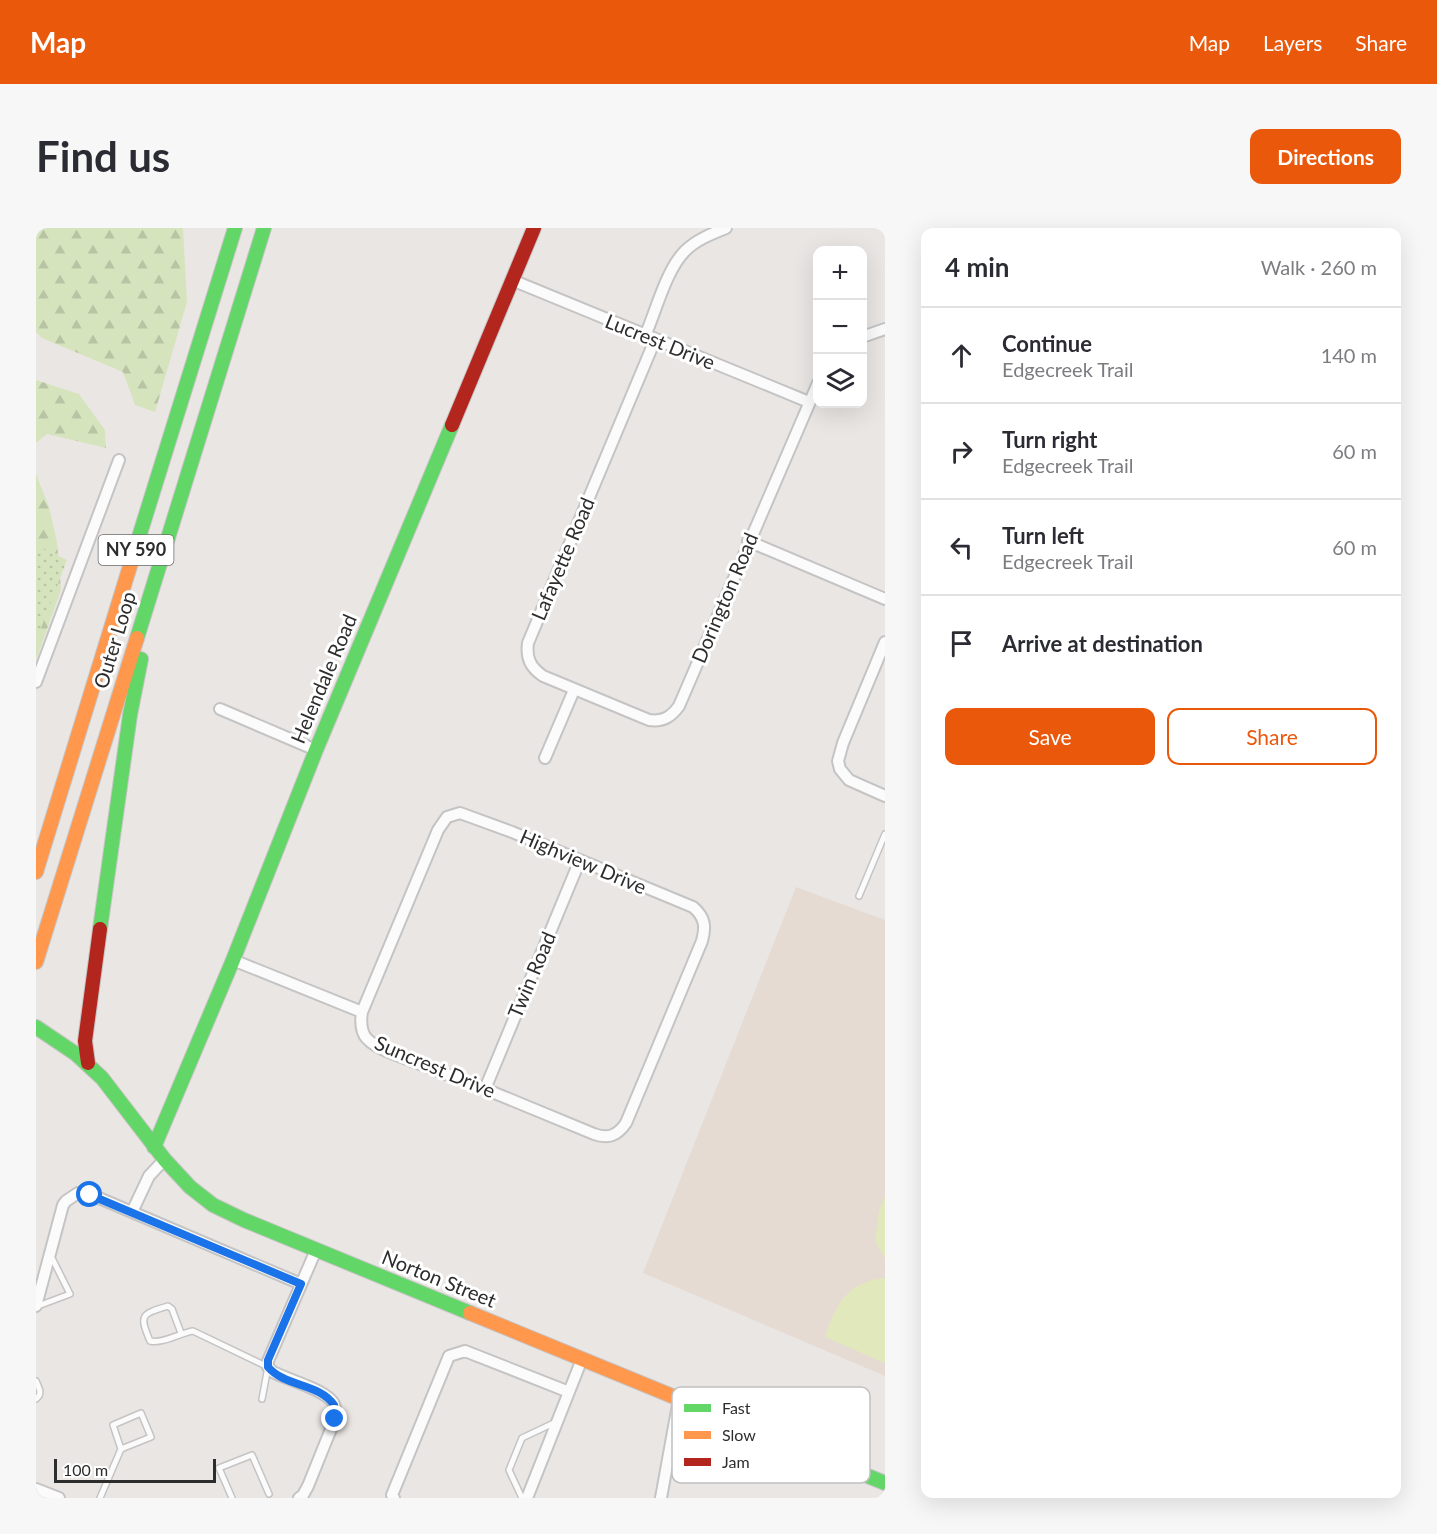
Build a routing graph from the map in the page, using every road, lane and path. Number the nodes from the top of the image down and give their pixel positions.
1 (236, 228) edge
2 (264, 228) edge
3 (534, 228) edge
4 (726, 228) edge
5 (512, 280) junction
6 (885, 329) edge
7 (867, 335) edge
8 (650, 338) junction
9 (813, 393) edge
10 (809, 402) junction
11 (119, 460) dead end
12 (182, 490) junction
13 (748, 541) junction
14 (885, 599) edge
15 (885, 642) edge
16 (36, 682) edge
17 (574, 690) junction
18 (220, 709) dead end
19 (316, 750) junction
20 (545, 758) dead end
21 (885, 796) edge
22 (885, 834) edge
23 (580, 860) junction
24 (36, 872) edge
25 (859, 896) dead end
26 (233, 960) junction
27 (36, 962) edge
28 (362, 1012) junction
29 (36, 1027) edge
30 (88, 1063) junction
31 (485, 1089) junction
32 (622, 1128) joint
33 (154, 1147) junction
34 (164, 1160) junction
35 (132, 1212) junction
36 (316, 1250) junction
37 (50, 1254) junction
38 (301, 1284) junction
39 (36, 1306) edge
40 (181, 1333) junction
41 (582, 1359) junction
42 (268, 1367) junction
43 (36, 1381) edge
44 (569, 1392) junction
45 (672, 1396) edge
46 (262, 1399) dead end
47 (36, 1400) edge
48 (557, 1422) junction
49 (672, 1438) edge
50 (122, 1449) junction
51 (870, 1477) edge
52 (885, 1483) edge
53 (36, 1489) edge
54 (269, 1494) dead end
55 (58, 1498) edge
56 (100, 1498) edge
57 (232, 1498) edge
58 (299, 1498) edge
59 (394, 1498) edge
60 (522, 1498) edge
61 (527, 1498) edge
62 (661, 1498) edge

1 - 24 main road, Outer Loop / NY 590
2 - 12 main road, Outer Loop / NY 590
3 - 5 main road, Helendale Road
4 - 8 street, Lafayette Road
5 - 8 street, Lucrest Drive
5 - 19 main road, Helendale Road
6 - 7 street
8 - 10 street, Lucrest Drive
8 - 17 street, Lafayette Road
9 - 10 street, Dorington Road
10 - 13 street, Dorington Road
11 - 16 street
12 - 27 main road, Outer Loop / NY 590
12 - 30 main road
13 - 14 street
13 - 17 street, Dorington Road
15 - 21 street
17 - 20 street
18 - 19 street
19 - 26 main road, Helendale Road
22 - 25 lane
23 - 28 street, Highview Drive
23 - 31 street, Twin Road
23 - 32 street, Highview Drive
26 - 28 street, Suncrest Drive
26 - 33 main road, Helendale Road
28 - 31 street, Suncrest Drive
29 - 30 main road, Norton Street
30 - 33 main road, Norton Street
31 - 32 street, Suncrest Drive
33 - 34 main road, Norton Street
34 - 35 street
34 - 36 main road, Norton Street
35 - 37 street
35 - 38 street
36 - 38 street
36 - 41 main road, Norton Street
37 - 39 street
37 - 39 lane
38 - 42 street
40 - 40 lane
40 - 42 lane
41 - 44 street
41 - 45 main road, Norton Street
42 - 46 lane
42 - 58 street
43 - 47 lane
44 - 48 street
44 - 59 street
48 - 60 lane
48 - 61 street
49 - 62 street
50 - 50 lane
50 - 56 lane
51 - 52 main road, Norton Street
53 - 55 street
54 - 57 lane

